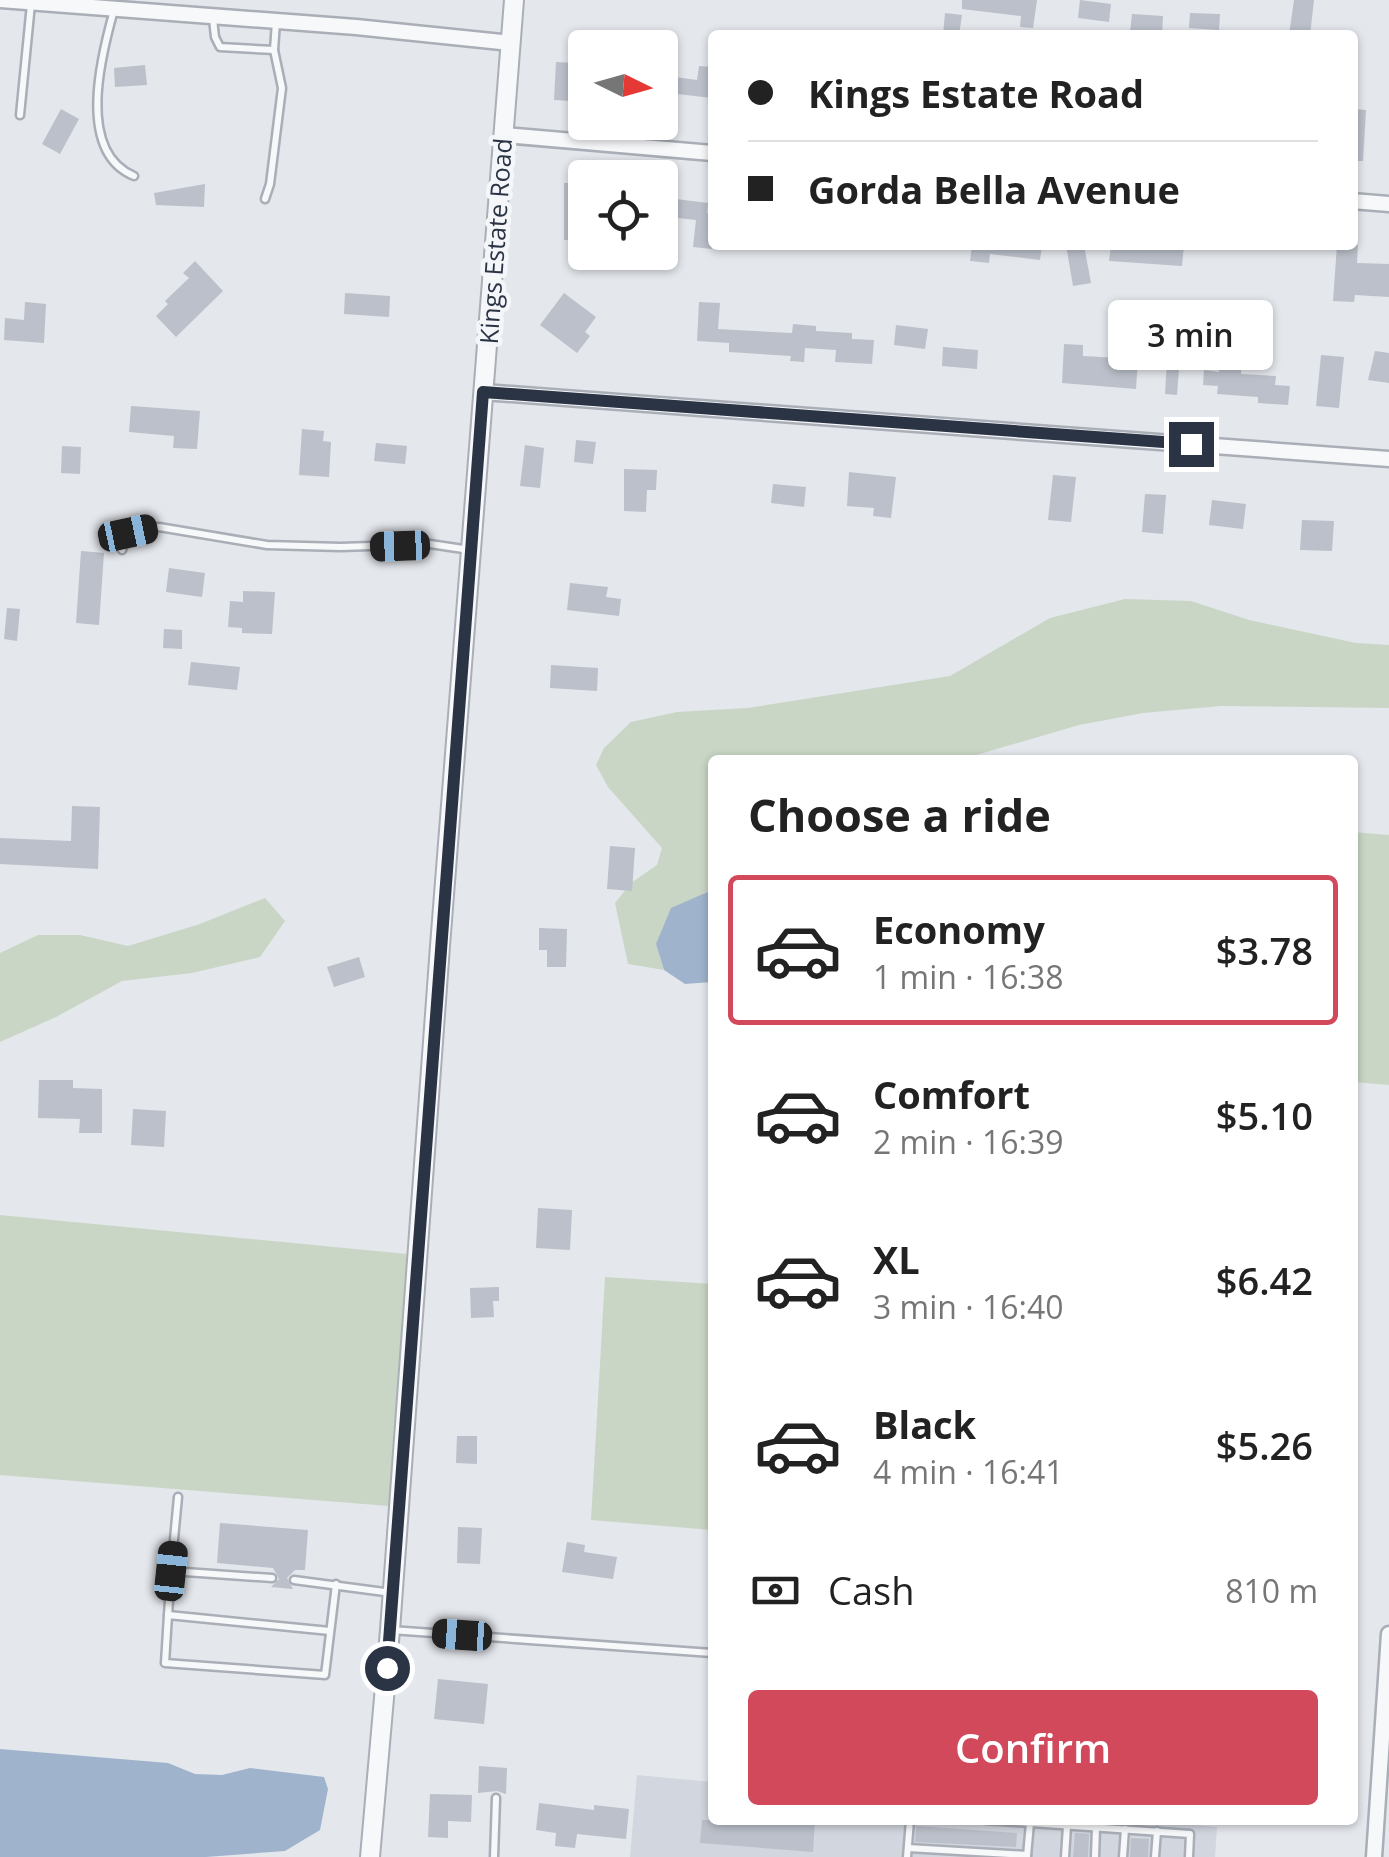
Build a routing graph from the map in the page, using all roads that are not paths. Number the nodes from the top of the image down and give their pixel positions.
1 (0, 0) edge
2 (514, 0) edge
3 (31, 3) junction
4 (114, 9) junction
5 (213, 16) junction
6 (276, 21) junction
7 (511, 43) junction
8 (274, 50) junction
9 (20, 116) dead end
10 (504, 135) junction
11 (708, 153) edge
12 (134, 176) dead end
13 (265, 200) dead end
14 (1358, 202) edge
15 (1389, 204) edge
16 (483, 392) junction
17 (1389, 459) edge
18 (122, 550) dead end
19 (471, 551) junction
20 (178, 1497) dead end
21 (171, 1571) junction
22 (272, 1578) dead end
23 (294, 1580) dead end
24 (336, 1584) junction
25 (393, 1593) junction
26 (168, 1615) junction
27 (390, 1630) junction
28 (330, 1631) junction
29 (1389, 1634) edge
30 (708, 1653) edge
31 (1387, 1670) edge
32 (496, 1798) dead end
33 (910, 1825) edge
34 (1030, 1825) edge
35 (1055, 1825) edge
36 (1067, 1826) junction
37 (1096, 1828) junction
38 (1125, 1830) junction
39 (1157, 1832) junction
40 (907, 1852) edge
41 (1027, 1856) edge
42 (370, 1857) edge
43 (494, 1857) edge
44 (1065, 1857) edge
45 (1094, 1857) edge
46 (1123, 1857) edge
47 (1155, 1857) edge
48 (1189, 1857) edge
49 (1374, 1857) edge

1 - 3 street
2 - 7 street, Kings Estate Road
3 - 4 street
3 - 9 lane
4 - 5 street
4 - 12 lane
5 - 6 street
5 - 8 lane
6 - 7 street
6 - 8 lane
7 - 10 street, Kings Estate Road
8 - 13 lane
10 - 11 street
10 - 16 street, Kings Estate Road
14 - 15 street
16 - 17 street
16 - 19 street, Kings Estate Road
18 - 19 lane
19 - 25 street, Kings Estate Road
20 - 21 lane
21 - 22 lane
21 - 26 lane
23 - 24 lane
24 - 25 lane
24 - 28 lane
25 - 27 street, Kings Estate Road
26 - 28 lane
26 - 28 lane
27 - 30 lane
27 - 42 street, Kings Estate Road
29 - 31 street
31 - 49 street
32 - 43 lane
33 - 40 lane
34 - 41 lane
35 - 36 lane
36 - 37 lane
36 - 44 lane
37 - 38 lane
37 - 45 lane
38 - 39 lane
38 - 46 lane
39 - 47 lane
39 - 48 lane
40 - 41 lane

